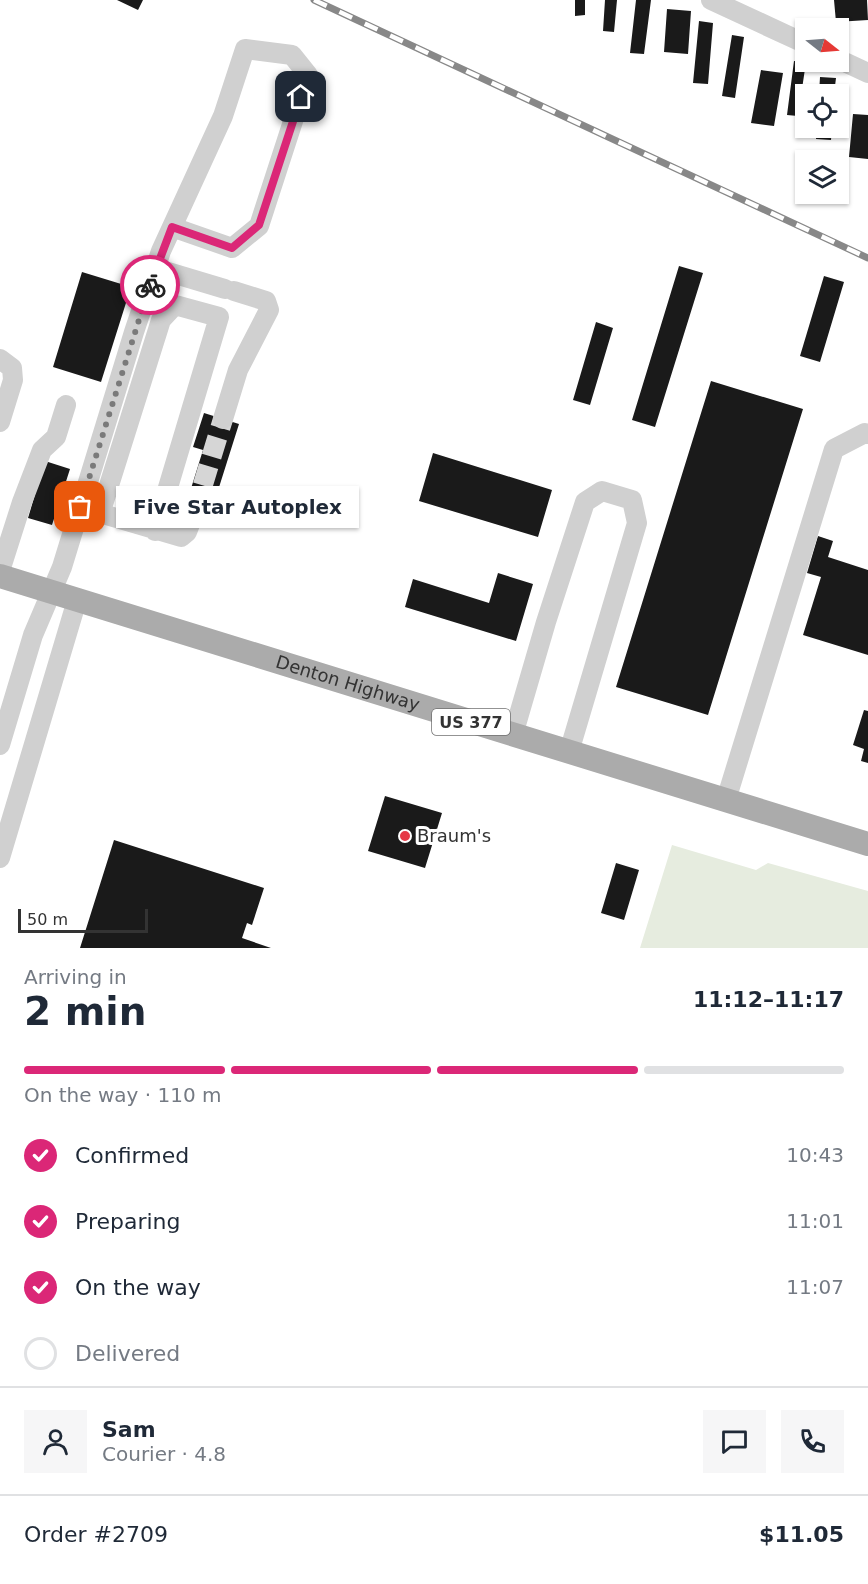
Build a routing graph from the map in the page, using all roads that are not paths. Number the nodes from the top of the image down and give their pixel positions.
1 (711, 0) edge
2 (795, 39) edge
3 (849, 64) edge
4 (868, 73) edge
5 (172, 227) junction
6 (155, 268) junction
7 (0, 359) edge
8 (207, 360) junction
9 (237, 370) junction
10 (66, 405) dead end
11 (223, 419) tunnel mouth
12 (0, 422) edge
13 (868, 434) edge
14 (80, 507) junction
15 (100, 514) junction
16 (194, 514) tunnel mouth
17 (155, 531) junction
18 (0, 571) edge
19 (0, 576) edge
20 (50, 592) junction
21 (77, 600) junction
22 (513, 735) junction
23 (0, 745) edge
24 (569, 752) junction
25 (726, 800) junction
26 (6, 818) edge
27 (868, 844) edge
28 (0, 858) edge

1 - 2 street
3 - 4 street
5 - 5 street
5 - 6 street
6 - 9 street
6 - 14 street
7 - 12 street
8 - 9 street
8 - 15 street
8 - 17 street
9 - 11 street
10 - 18 street
13 - 25 street
14 - 15 street
14 - 20 street
15 - 17 street
16 - 17 street
19 - 20 main road, Denton Highway / US 377
20 - 21 main road, Denton Highway / US 377
20 - 23 street
21 - 22 main road, Denton Highway / US 377
21 - 26 street
22 - 24 main road, Denton Highway / US 377
22 - 24 street
24 - 25 main road, Denton Highway / US 377
25 - 27 main road, Denton Highway / US 377
26 - 28 street

